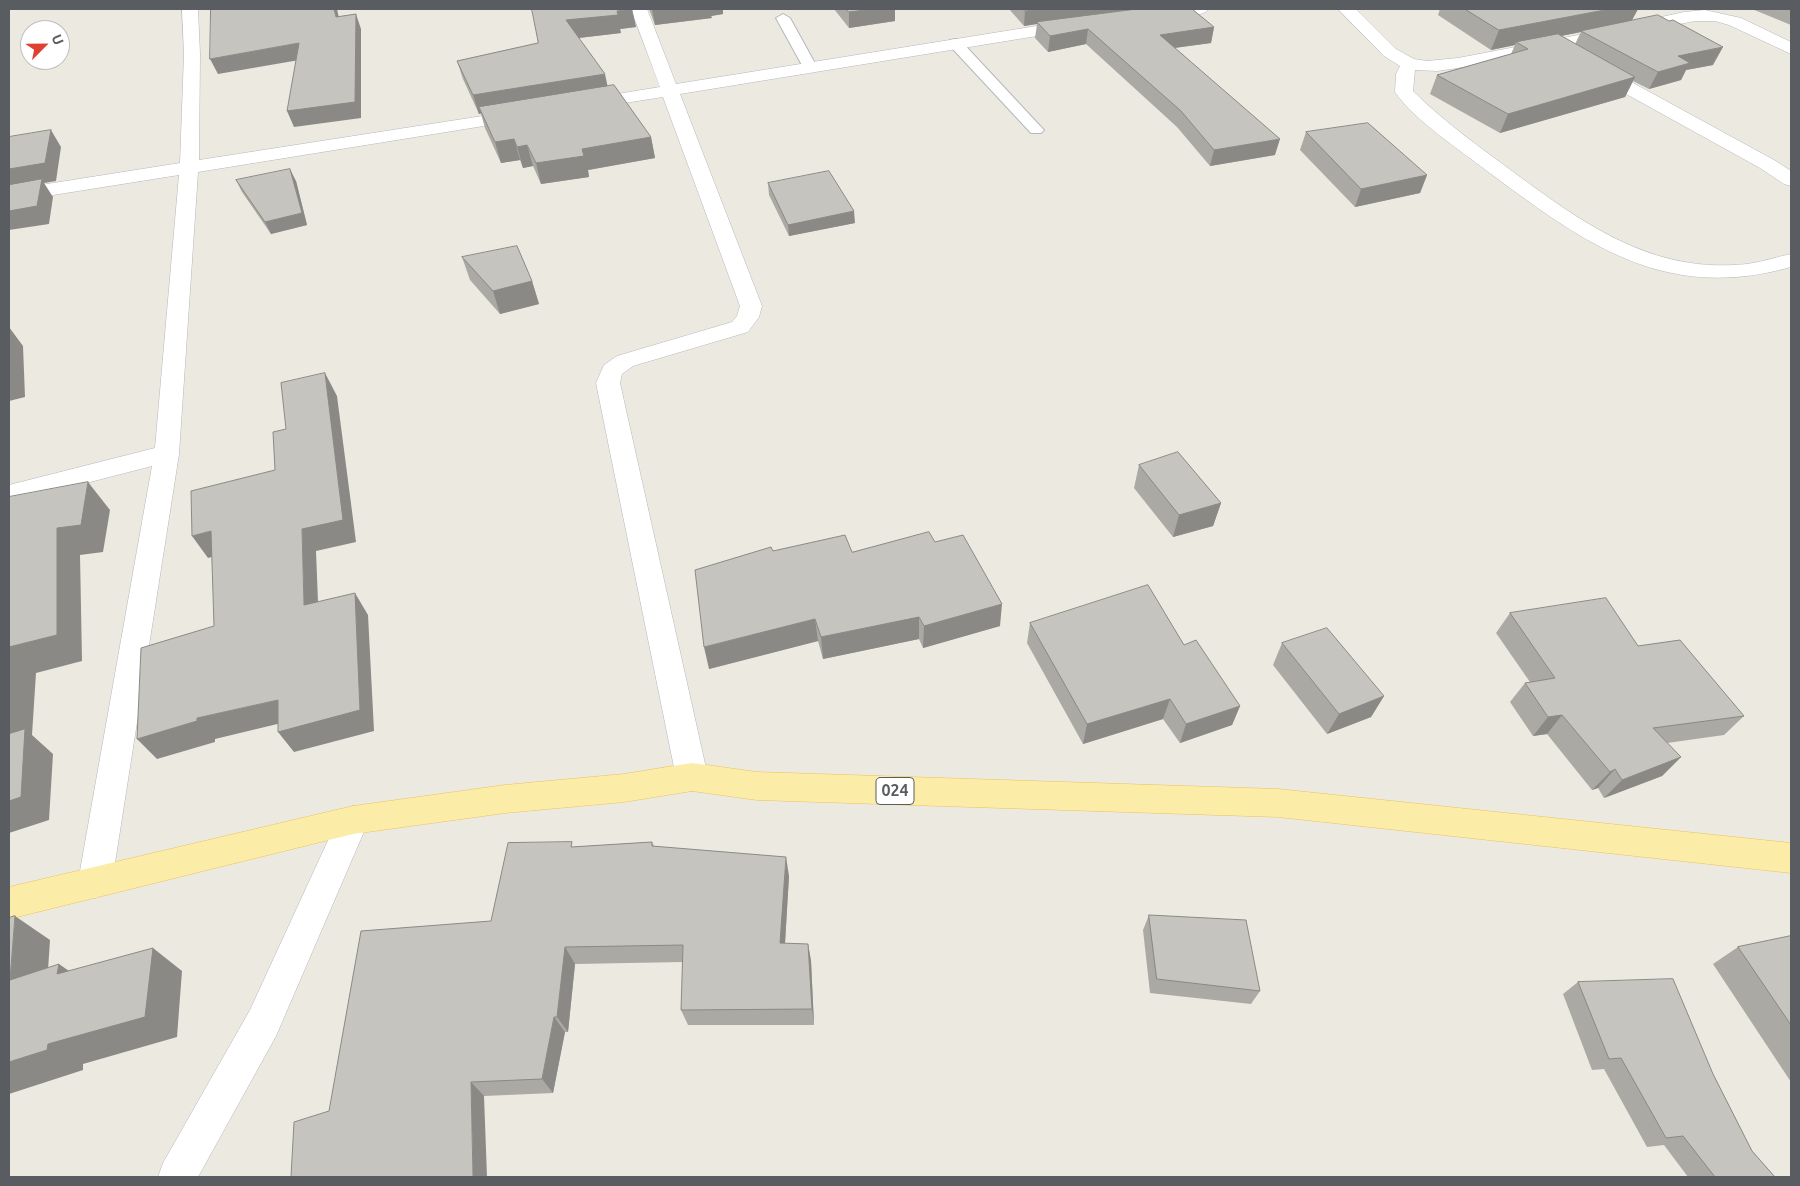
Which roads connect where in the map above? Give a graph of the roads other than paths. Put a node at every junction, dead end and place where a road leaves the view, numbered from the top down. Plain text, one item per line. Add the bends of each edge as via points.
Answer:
1 (190, 9) edge
2 (639, 9) edge
3 (1200, 9) edge
4 (1346, 9) edge
5 (1137, 15) edge
6 (783, 18) dead end
7 (1089, 22) edge
8 (956, 43) junction
9 (1554, 46) junction
10 (1791, 49) edge
11 (1409, 64) junction
12 (810, 67) junction
13 (670, 91) junction
14 (572, 106) edge
15 (543, 111) edge
16 (1036, 130) dead end
17 (189, 168) junction
18 (1791, 180) edge
19 (9, 196) edge
20 (1791, 260) edge
21 (167, 454) junction
22 (9, 494) edge
23 (692, 777) junction
24 (353, 820) junction
25 (1791, 858) edge
26 (95, 882) junction
27 (9, 903) edge
28 (178, 1177) edge

1 - 17 street
2 - 13 street
3 - 5 street
4 - 11 street via 1361,20 1395,57
6 - 12 lane
7 - 8 street
8 - 12 street
8 - 16 lane
9 - 10 street via 1714,16 1742,24
9 - 11 street via 1451,64
9 - 18 street
11 - 20 street via 1404,74 1404,92 1427,114 1544,204 1610,246 1633,257 1684,269 1739,271
12 - 13 street
13 - 14 street
13 - 23 street via 752,306 740,327 625,361 612,370 608,383
15 - 17 street
17 - 19 street
17 - 21 street
21 - 22 street
21 - 26 street
23 - 24 main road, 024
23 - 25 main road, 024 via 757,786 1278,803
24 - 26 main road, 024
24 - 28 street via 263,1023
26 - 27 main road, 024

